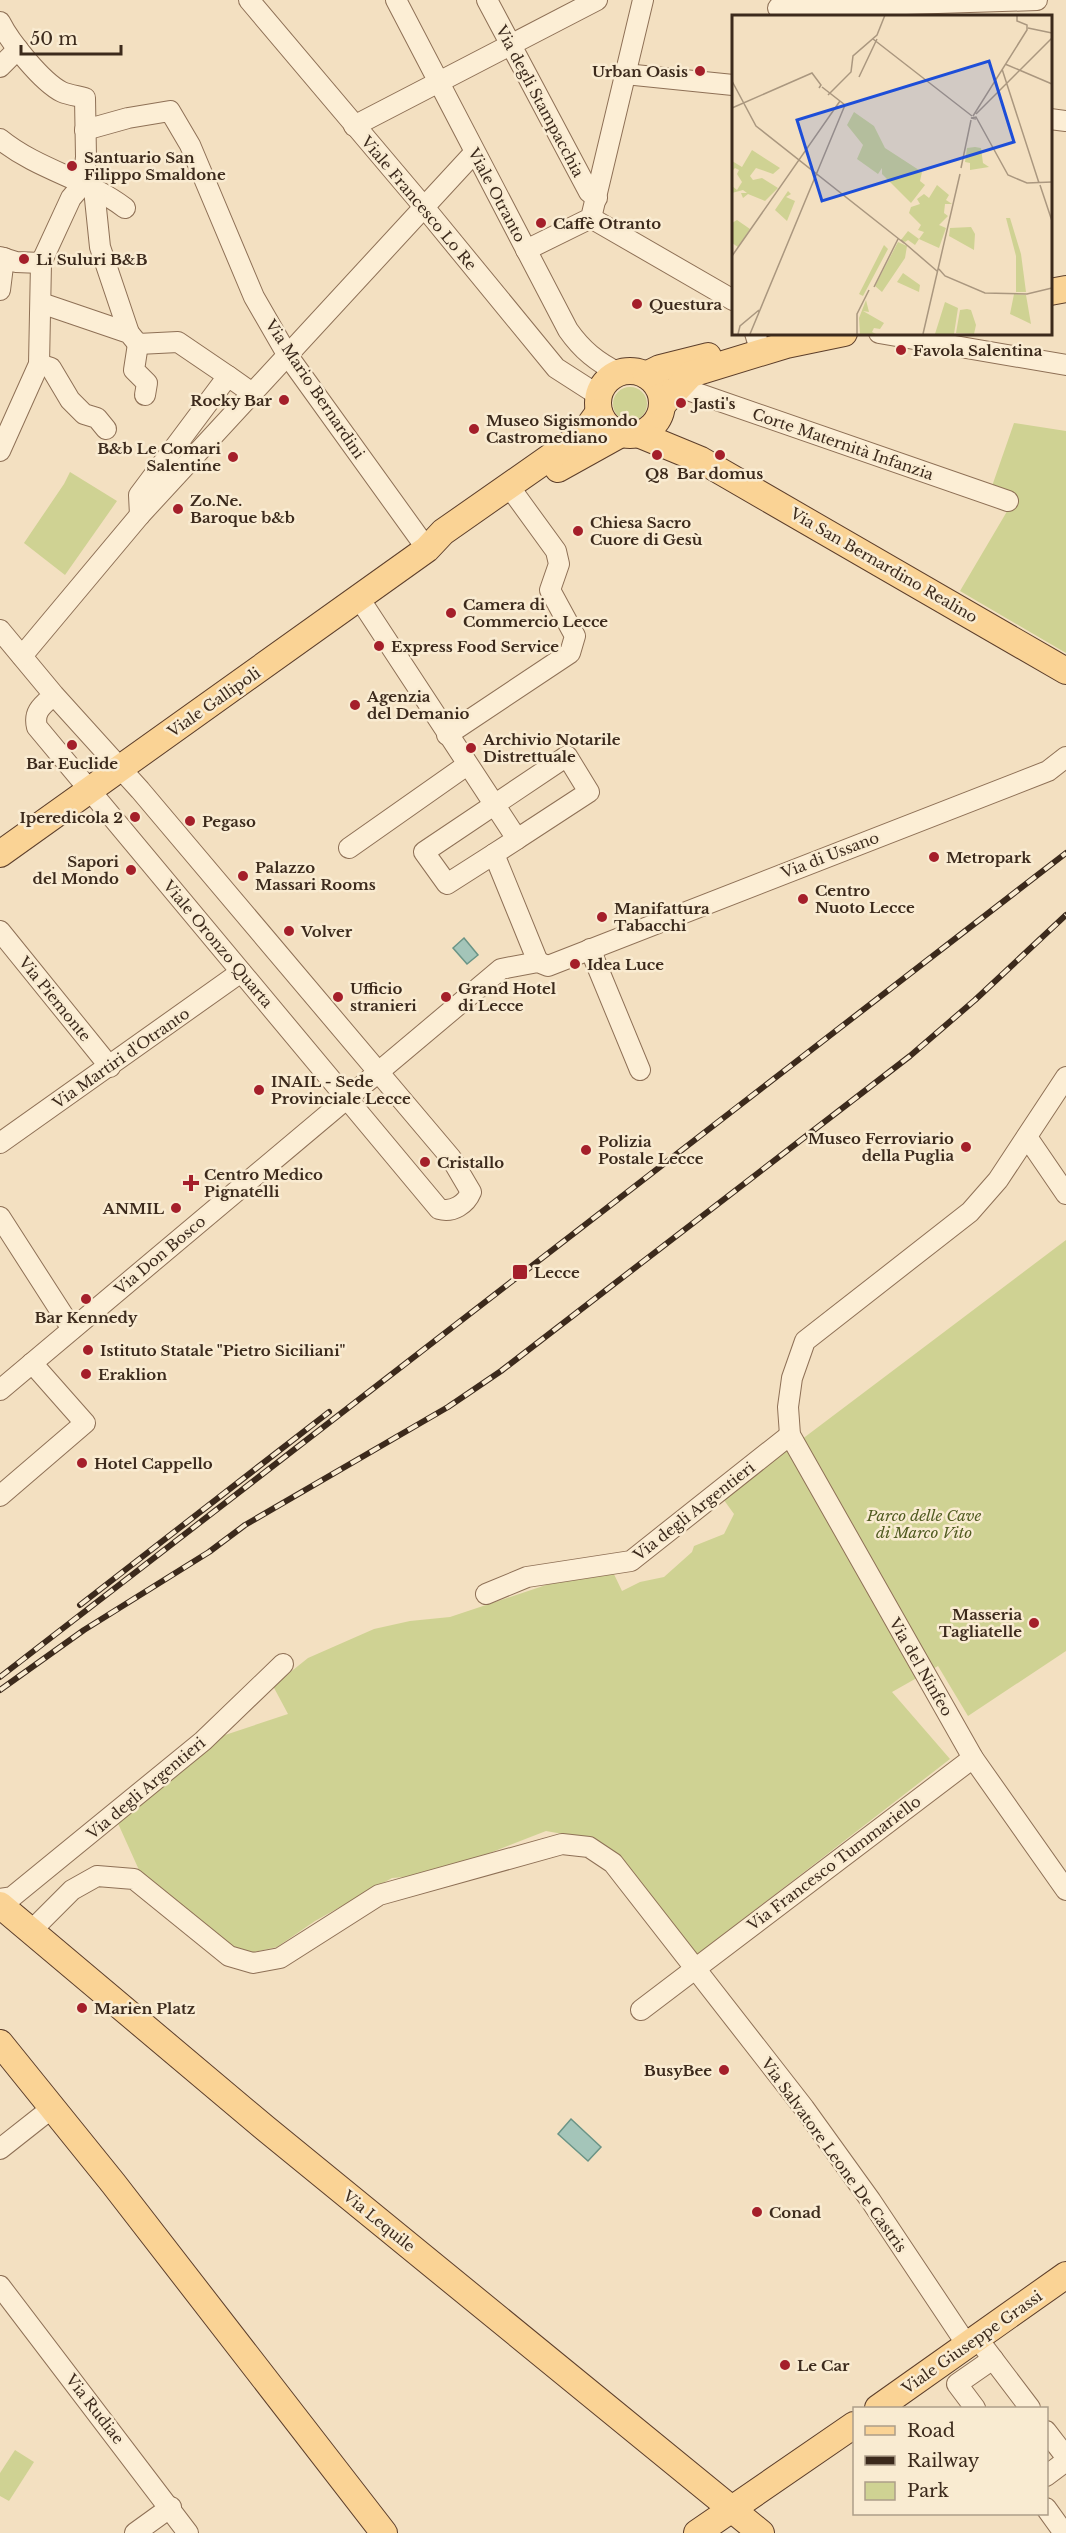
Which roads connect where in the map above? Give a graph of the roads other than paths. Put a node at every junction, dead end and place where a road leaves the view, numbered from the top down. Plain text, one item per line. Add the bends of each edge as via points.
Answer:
1 (249, 0) edge
2 (396, 0) edge
3 (487, 0) edge
4 (597, 0) edge
5 (643, 0) edge
6 (1037, 0) edge
7 (996, 6) edge
8 (778, 8) edge
9 (0, 22) edge
10 (510, 45) junction
11 (18, 49) junction
12 (0, 67) edge
13 (625, 74) junction
14 (440, 82) junction
15 (732, 86) edge
16 (1051, 119) edge
17 (1066, 121) edge
18 (354, 126) junction
19 (85, 130) junction
20 (0, 139) edge
21 (474, 153) junction
22 (81, 188) junction
23 (597, 198) junction
24 (424, 207) junction
25 (125, 208) dead end
26 (591, 218) junction
27 (526, 250) junction
28 (2, 258) edge
29 (41, 263) junction
30 (1066, 280) edge
31 (1051, 283) edge
32 (1066, 289) edge
33 (0, 290) edge
34 (1051, 292) edge
35 (732, 299) edge
36 (41, 303) junction
37 (788, 334) edge
38 (839, 334) edge
39 (890, 334) edge
40 (757, 338) edge
41 (134, 339) junction
42 (957, 340) edge
43 (288, 356) junction
44 (39, 364) junction
45 (1066, 365) edge
46 (619, 373) junction
47 (646, 375) junction
48 (228, 376) junction
49 (679, 384) junction
50 (252, 393) junction
51 (145, 395) dead end
52 (599, 404) junction
53 (645, 423) junction
54 (106, 429) dead end
55 (0, 451) edge
56 (516, 495) junction
57 (1008, 501) dead end
58 (140, 515) junction
59 (427, 549) junction
60 (359, 598) junction
61 (0, 630) edge
62 (22, 656) junction
63 (1066, 671) edge
64 (54, 695) junction
65 (447, 735) junction
66 (1066, 757) edge
67 (467, 765) junction
68 (121, 768) junction
69 (90, 790) junction
70 (493, 804) junction
71 (517, 838) junction
72 (349, 848) dead end
73 (0, 854) edge
74 (494, 854) junction
75 (0, 931) edge
76 (590, 949) junction
77 (538, 962) junction
78 (241, 972) junction
79 (110, 1066) junction
80 (640, 1070) dead end
81 (379, 1071) junction
82 (1064, 1091) edge
83 (348, 1097) junction
84 (1027, 1137) junction
85 (0, 1143) edge
86 (1066, 1194) edge
87 (0, 1216) edge
88 (72, 1329) junction
89 (32, 1363) junction
90 (0, 1390) edge
91 (790, 1435) junction
92 (0, 1496) edge
93 (486, 1594) dead end
94 (283, 1664) dead end
95 (973, 1758) junction
96 (1066, 1890) edge
97 (0, 1899) edge
98 (0, 1905) edge
99 (30, 1932) junction
100 (694, 1969) junction
101 (641, 2010) dead end
102 (0, 2043) edge
103 (52, 2108) junction
104 (0, 2149) edge
105 (1066, 2275) edge
106 (0, 2286) edge
107 (972, 2342) junction
108 (993, 2359) junction
109 (881, 2407) edge
110 (974, 2407) edge
111 (1029, 2407) edge
112 (853, 2426) edge
113 (1048, 2432) edge
114 (1066, 2459) edge
115 (1048, 2475) edge
116 (171, 2507) junction
117 (732, 2509) junction
118 (1048, 2509) edge
119 (135, 2533) edge
120 (189, 2533) edge
121 (384, 2533) edge
122 (697, 2533) edge
123 (761, 2533) edge
124 (1064, 2533) edge

1 - 18 street, Viale Francesco Lo Re
2 - 14 street, Viale Otranto
3 - 10 street, Via degli Stampacchia
4 - 10 street
5 - 13 street
6 - 7 street
7 - 8 street
9 - 11 street
10 - 14 street
10 - 23 street, Via degli Stampacchia via 589,192
11 - 12 street
11 - 19 street via 52,85 85,98
13 - 15 street
13 - 23 street
14 - 18 street
14 - 21 street, Viale Otranto
16 - 17 street
18 - 24 street, Viale Francesco Lo Re
19 - 22 street
19 - 43 street, Via Mario Bernardini via 170,111 189,145 254,297
20 - 22 street
21 - 24 street
21 - 27 street, Viale Otranto
22 - 25 street
22 - 29 street
22 - 41 street via 97,212 100,247
23 - 26 street
24 - 43 street
24 - 52 street, Viale Francesco Lo Re via 556,368
26 - 27 street
26 - 35 street
27 - 46 street, Viale Otranto via 578,344
28 - 29 street
28 - 33 street
29 - 36 street
30 - 31 main road
32 - 34 main road
36 - 41 street
36 - 44 street
37 - 40 main road
38 - 49 main road via 727,362 691,374
39 - 42 street
40 - 47 main road
41 - 48 street via 178,342
41 - 51 street via 134,370 147,383
42 - 45 street
43 - 50 street
43 - 59 street, Via Mario Bernardini
44 - 54 street via 51,368 70,400
44 - 55 street
46 - 47 main road
46 - 52 main road via 603,386
47 - 53 main road via 658,388
48 - 50 street
48 - 58 street via 138,495
49 - 53 main road
49 - 57 street, Corte Maternità Infanzia
50 - 58 street
52 - 53 main road via 607,426
52 - 59 main road, Viale Gallipoli via 584,434 443,532
53 - 56 main road, Viale Gallipoli
53 - 63 main road, Via San Bernardino Realino via 666,430 701,460
56 - 59 main road, Viale Gallipoli
56 - 65 street via 556,550 559,564 549,590 575,636 570,653
58 - 62 street
59 - 60 main road, Viale Gallipoli
60 - 65 street
60 - 68 main road, Viale Gallipoli
61 - 62 street
62 - 64 street
64 - 68 street
64 - 69 street, Viale Oronzo Quarta via 37,711 37,727
65 - 67 street
66 - 76 street, Via di Ussano via 1048,771
67 - 70 street
67 - 72 street
68 - 69 main road, Viale Gallipoli
68 - 81 street
69 - 73 main road, Viale Gallipoli
69 - 78 street, Viale Oronzo Quarta
70 - 71 street
70 - 71 street via 567,756 589,792
70 - 74 street via 424,852 447,884
71 - 74 street
74 - 77 street
75 - 79 street, Via Piemonte
76 - 77 street, Via di Ussano via 548,966
76 - 80 street
77 - 81 street, Via di Ussano via 501,969
78 - 79 street, Via Martiri d'Otranto
78 - 83 street, Viale Oronzo Quarta
79 - 85 street, Via Martiri d'Otranto
81 - 83 street
81 - 83 street, Viale Oronzo Quarta via 451,1158 471,1191 456,1208 439,1209
82 - 84 street
83 - 88 street, Via Don Bosco
84 - 86 street
84 - 91 street via 970,1212 805,1341 792,1378
87 - 88 street
88 - 89 street, Via Don Bosco
89 - 90 street, Via Don Bosco
89 - 92 street via 85,1423
91 - 93 street, Via degli Argentieri via 631,1561 527,1577
91 - 95 street, Via del Ninfeo
94 - 97 street, Via degli Argentieri via 203,1741 12,1897
95 - 96 street, Via del Ninfeo
95 - 100 street, Via Francesco Tummariello
98 - 99 main road, Via Lequile
99 - 100 street via 72,1890 97,1875 134,1879 229,1956 253,1963 280,1958 379,1895 562,1844 589,1847 613,1863
99 - 117 main road, Via Lequile
100 - 101 street, Via Francesco Tummariello
100 - 107 street, Via Salvatore Leone De Castris via 804,2108
102 - 103 main road
103 - 104 street
103 - 121 main road
105 - 107 main road, Viale Giuseppe Grassi
106 - 116 street, Via Rudiae
107 - 108 street, Via Salvatore Leone De Castris
107 - 109 main road, Viale Giuseppe Grassi
108 - 110 street via 957,2384
108 - 111 street, Via Salvatore Leone De Castris
112 - 117 main road
113 - 114 street
114 - 115 street
116 - 119 street
116 - 120 street, Via Rudiae
117 - 122 main road
117 - 123 main road, Via Lequile
118 - 124 street

